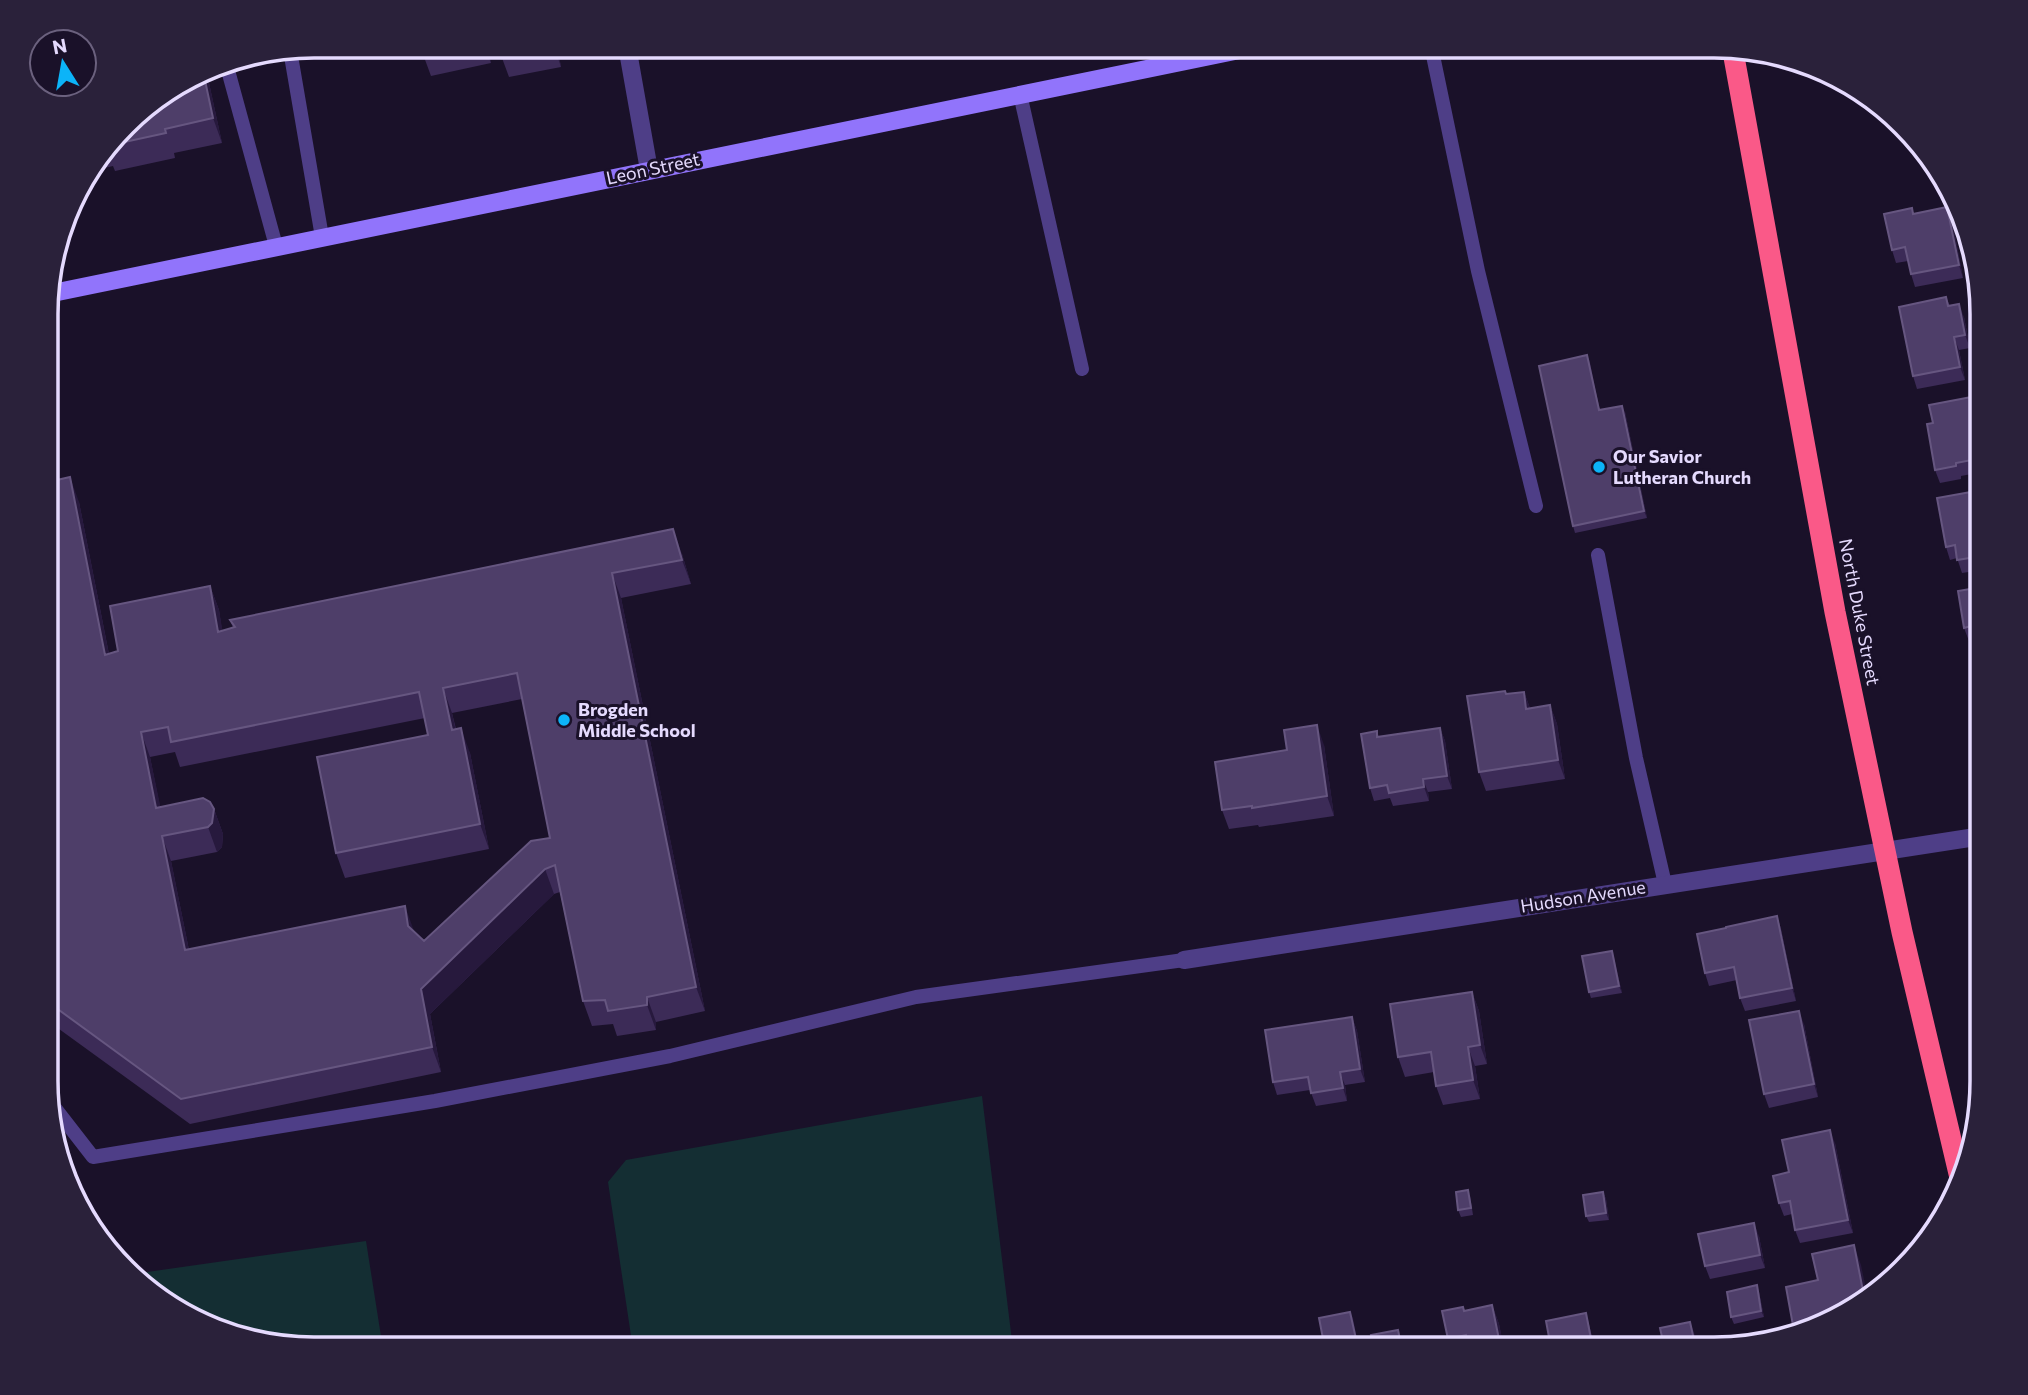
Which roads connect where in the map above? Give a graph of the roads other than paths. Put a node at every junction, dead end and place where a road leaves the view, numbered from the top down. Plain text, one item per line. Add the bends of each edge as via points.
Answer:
1 (629, 58) edge
2 (1199, 58) edge
3 (1434, 58) edge
4 (1734, 58) edge
5 (291, 59) edge
6 (228, 72) edge
7 (1020, 94) junction
8 (649, 170) junction
9 (322, 237) junction
10 (276, 246) junction
11 (59, 292) edge
12 (1082, 369) dead end
13 (1536, 506) dead end
14 (1598, 555) dead end
15 (1970, 838) edge
16 (1885, 851) junction
17 (1665, 884) junction
18 (1184, 960) joint
19 (60, 1114) edge
20 (1957, 1164) edge

1 - 8 street
2 - 7 street, Leon Street
3 - 13 lane via 1478,271
4 - 16 highway, North Duke Street via 1835,612
5 - 9 lane
6 - 10 lane
7 - 8 street, Leon Street
7 - 12 lane
8 - 9 street, Leon Street
9 - 10 street, Leon Street
10 - 11 street, Leon Street
14 - 17 lane
15 - 16 street, Hudson Avenue
16 - 17 street, Hudson Avenue
16 - 20 highway, North Duke Street
17 - 18 street, Hudson Avenue
18 - 19 lane via 916,997 670,1055 448,1099 93,1157

